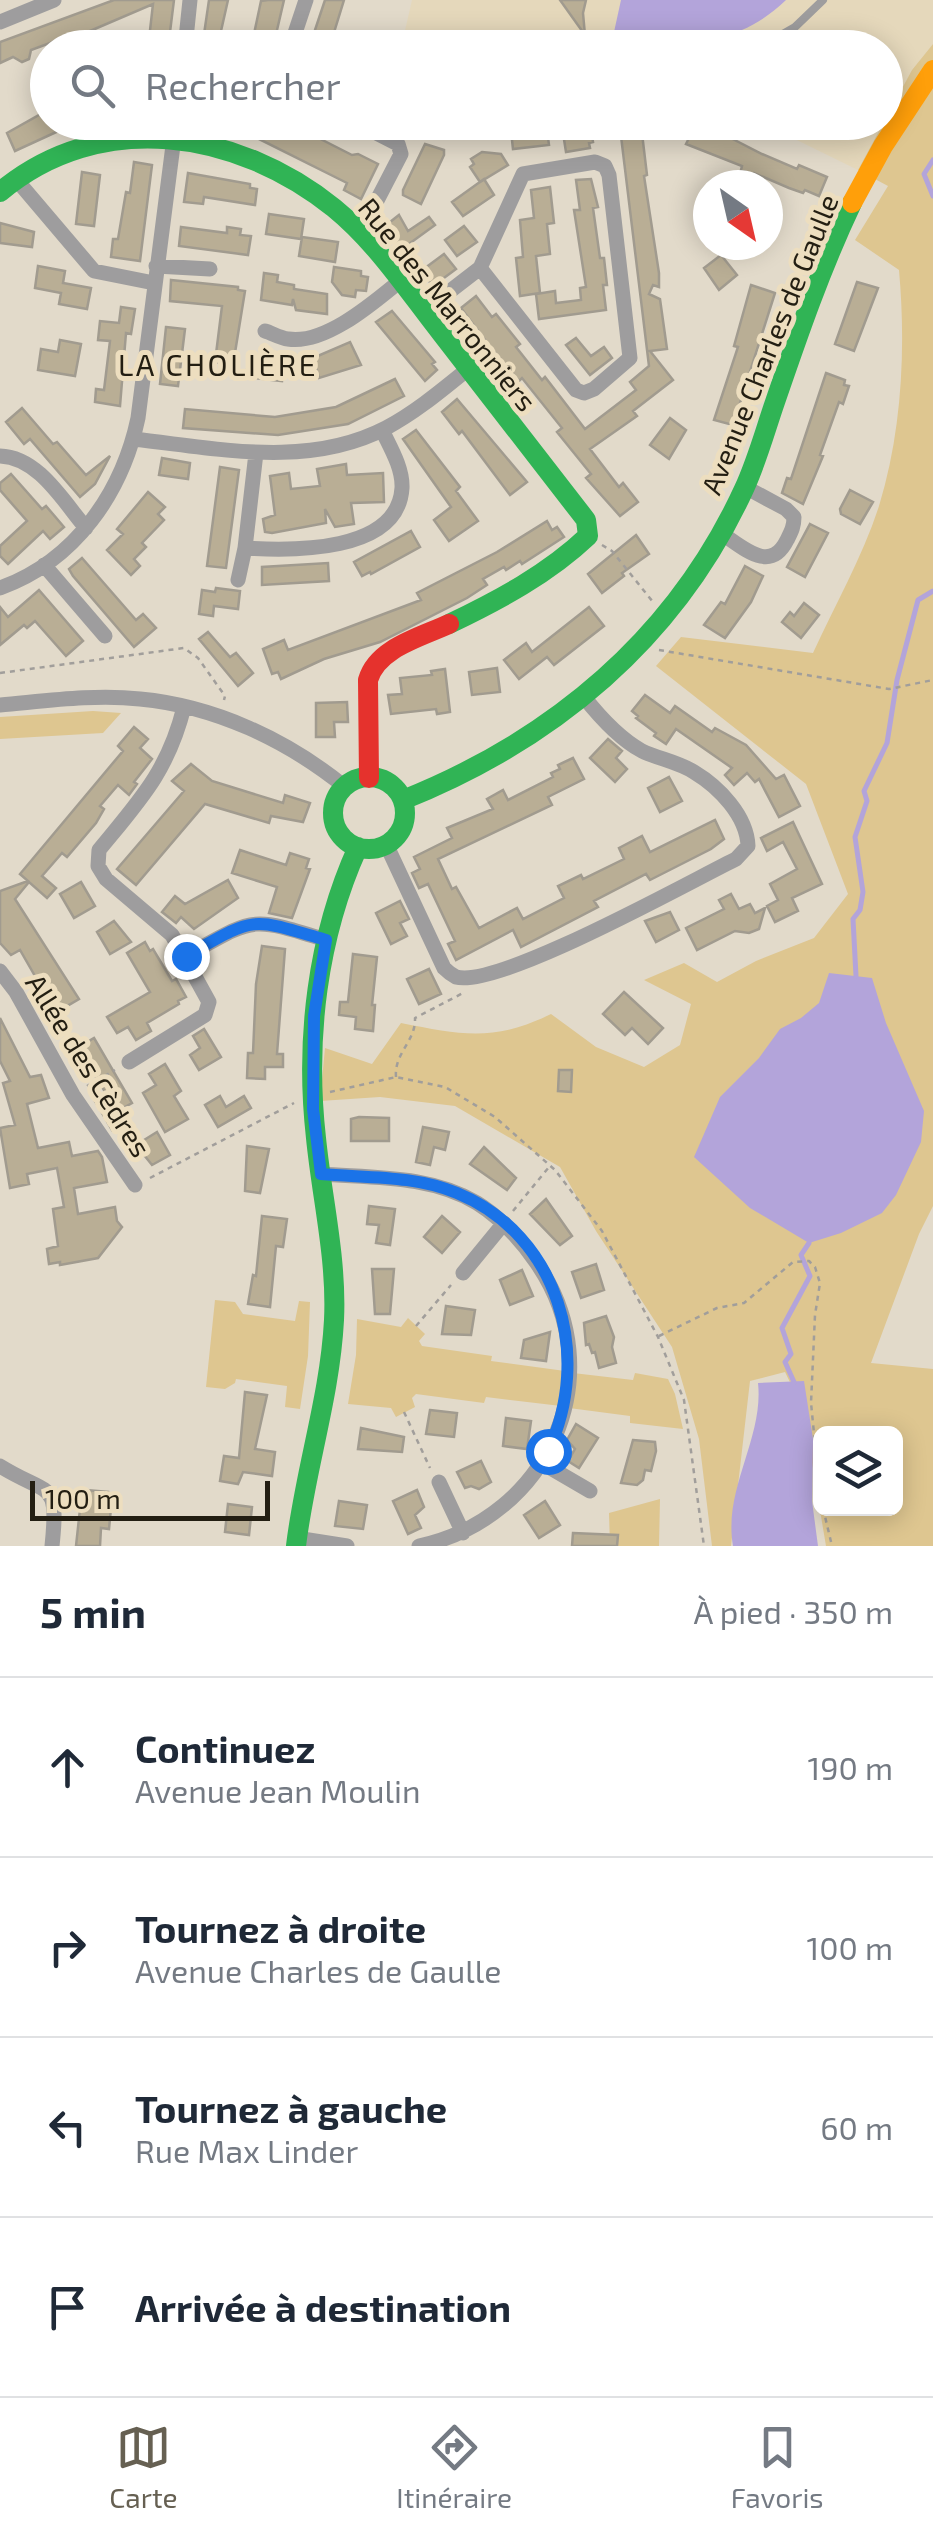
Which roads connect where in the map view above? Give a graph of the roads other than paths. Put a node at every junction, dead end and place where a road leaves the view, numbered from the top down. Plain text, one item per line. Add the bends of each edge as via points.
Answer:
1 (54, 0) edge
2 (190, 0) edge
3 (306, 0) edge
4 (823, 0) edge
5 (0, 22) edge
6 (187, 30) edge
7 (296, 30) edge
8 (790, 30) edge
9 (929, 84) edge
10 (903, 122) edge
11 (108, 140) edge
12 (174, 140) edge
13 (197, 140) edge
14 (390, 140) edge
15 (891, 140) edge
16 (7, 185) edge
17 (357, 230) junction
18 (156, 266) junction
19 (480, 268) junction
20 (210, 269) dead end
21 (400, 281) junction
22 (154, 283) junction
23 (423, 312) junction
24 (265, 331) dead end
25 (468, 369) junction
26 (382, 430) junction
27 (133, 439) junction
28 (256, 453) junction
29 (0, 456) edge
30 (745, 487) junction
31 (86, 528) junction
32 (721, 533) junction
33 (245, 548) junction
34 (44, 565) junction
35 (238, 580) dead end
36 (0, 588) edge
37 (105, 636) dead end
38 (584, 697) junction
39 (0, 704) edge
40 (184, 707) junction
41 (369, 778) junction
42 (346, 787) junction
43 (402, 800) junction
44 (386, 844) junction
45 (358, 847) junction
46 (326, 940) junction
47 (186, 956) junction
48 (0, 971) edge
49 (129, 1062) road end
50 (321, 1174) junction
51 (135, 1186) road end
52 (504, 1223) junction
53 (463, 1273) road end
54 (542, 1463) junction
55 (0, 1466) edge
56 (439, 1482) road end
57 (590, 1491) dead end
58 (462, 1533) junction
59 (296, 1542) edge
60 (48, 1545) edge
61 (347, 1546) edge
62 (419, 1546) edge

1 - 5 street
2 - 6 street
3 - 7 street
4 - 8 lane
9 - 10 street, Avenue Charles de Gaulle
11 - 16 street, Rue des Marronniers via 44,159
12 - 18 street
13 - 17 street, Rue des Marronniers via 299,183
14 - 17 street via 401,154
15 - 30 street, Avenue Charles de Gaulle via 836,236
16 - 22 street via 94,270
17 - 21 street, Rue des Marronniers
18 - 20 street
18 - 22 street
19 - 19 street via 522,174 594,162 605,166 630,358 594,389 576,390
19 - 23 street
21 - 23 street, Rue des Marronniers
21 - 24 street via 323,332 290,340
22 - 27 street
23 - 25 street, Rue des Marronniers
25 - 26 street
25 - 41 street, Rue des Marronniers via 586,520 588,536 531,578 372,665
26 - 28 street via 298,452
26 - 33 street via 402,487 383,527 333,544
27 - 28 street
27 - 31 street via 118,483
28 - 33 street
29 - 31 street via 34,468
30 - 32 street, Avenue Charles de Gaulle
30 - 32 street via 786,509 794,527 772,558 760,558
31 - 34 street
32 - 38 street, Avenue Charles de Gaulle via 638,647
33 - 35 street
34 - 36 street
34 - 37 street
38 - 43 street, Avenue Charles de Gaulle via 495,759
38 - 44 street via 642,750 696,772 725,798 748,830 748,846 736,859 528,962 466,977 444,968
39 - 40 street via 140,698
40 - 42 street via 288,747
40 - 47 street via 158,777 99,850 98,866
41 - 42 street
41 - 43 street via 391,785
42 - 45 street via 334,820
43 - 44 street via 403,825
44 - 45 street
45 - 46 street
46 - 47 street via 253,922
46 - 50 street via 314,1016
47 - 49 street via 209,1002 206,1014
48 - 51 street, Allée des Cèdres
50 - 52 street via 424,1183 456,1192
50 - 59 street via 334,1318 328,1389
52 - 53 street
52 - 54 street via 548,1280 568,1338 564,1412
54 - 57 street
54 - 58 street via 508,1504
55 - 60 street via 54,1499
56 - 58 street
58 - 62 street
59 - 61 street

